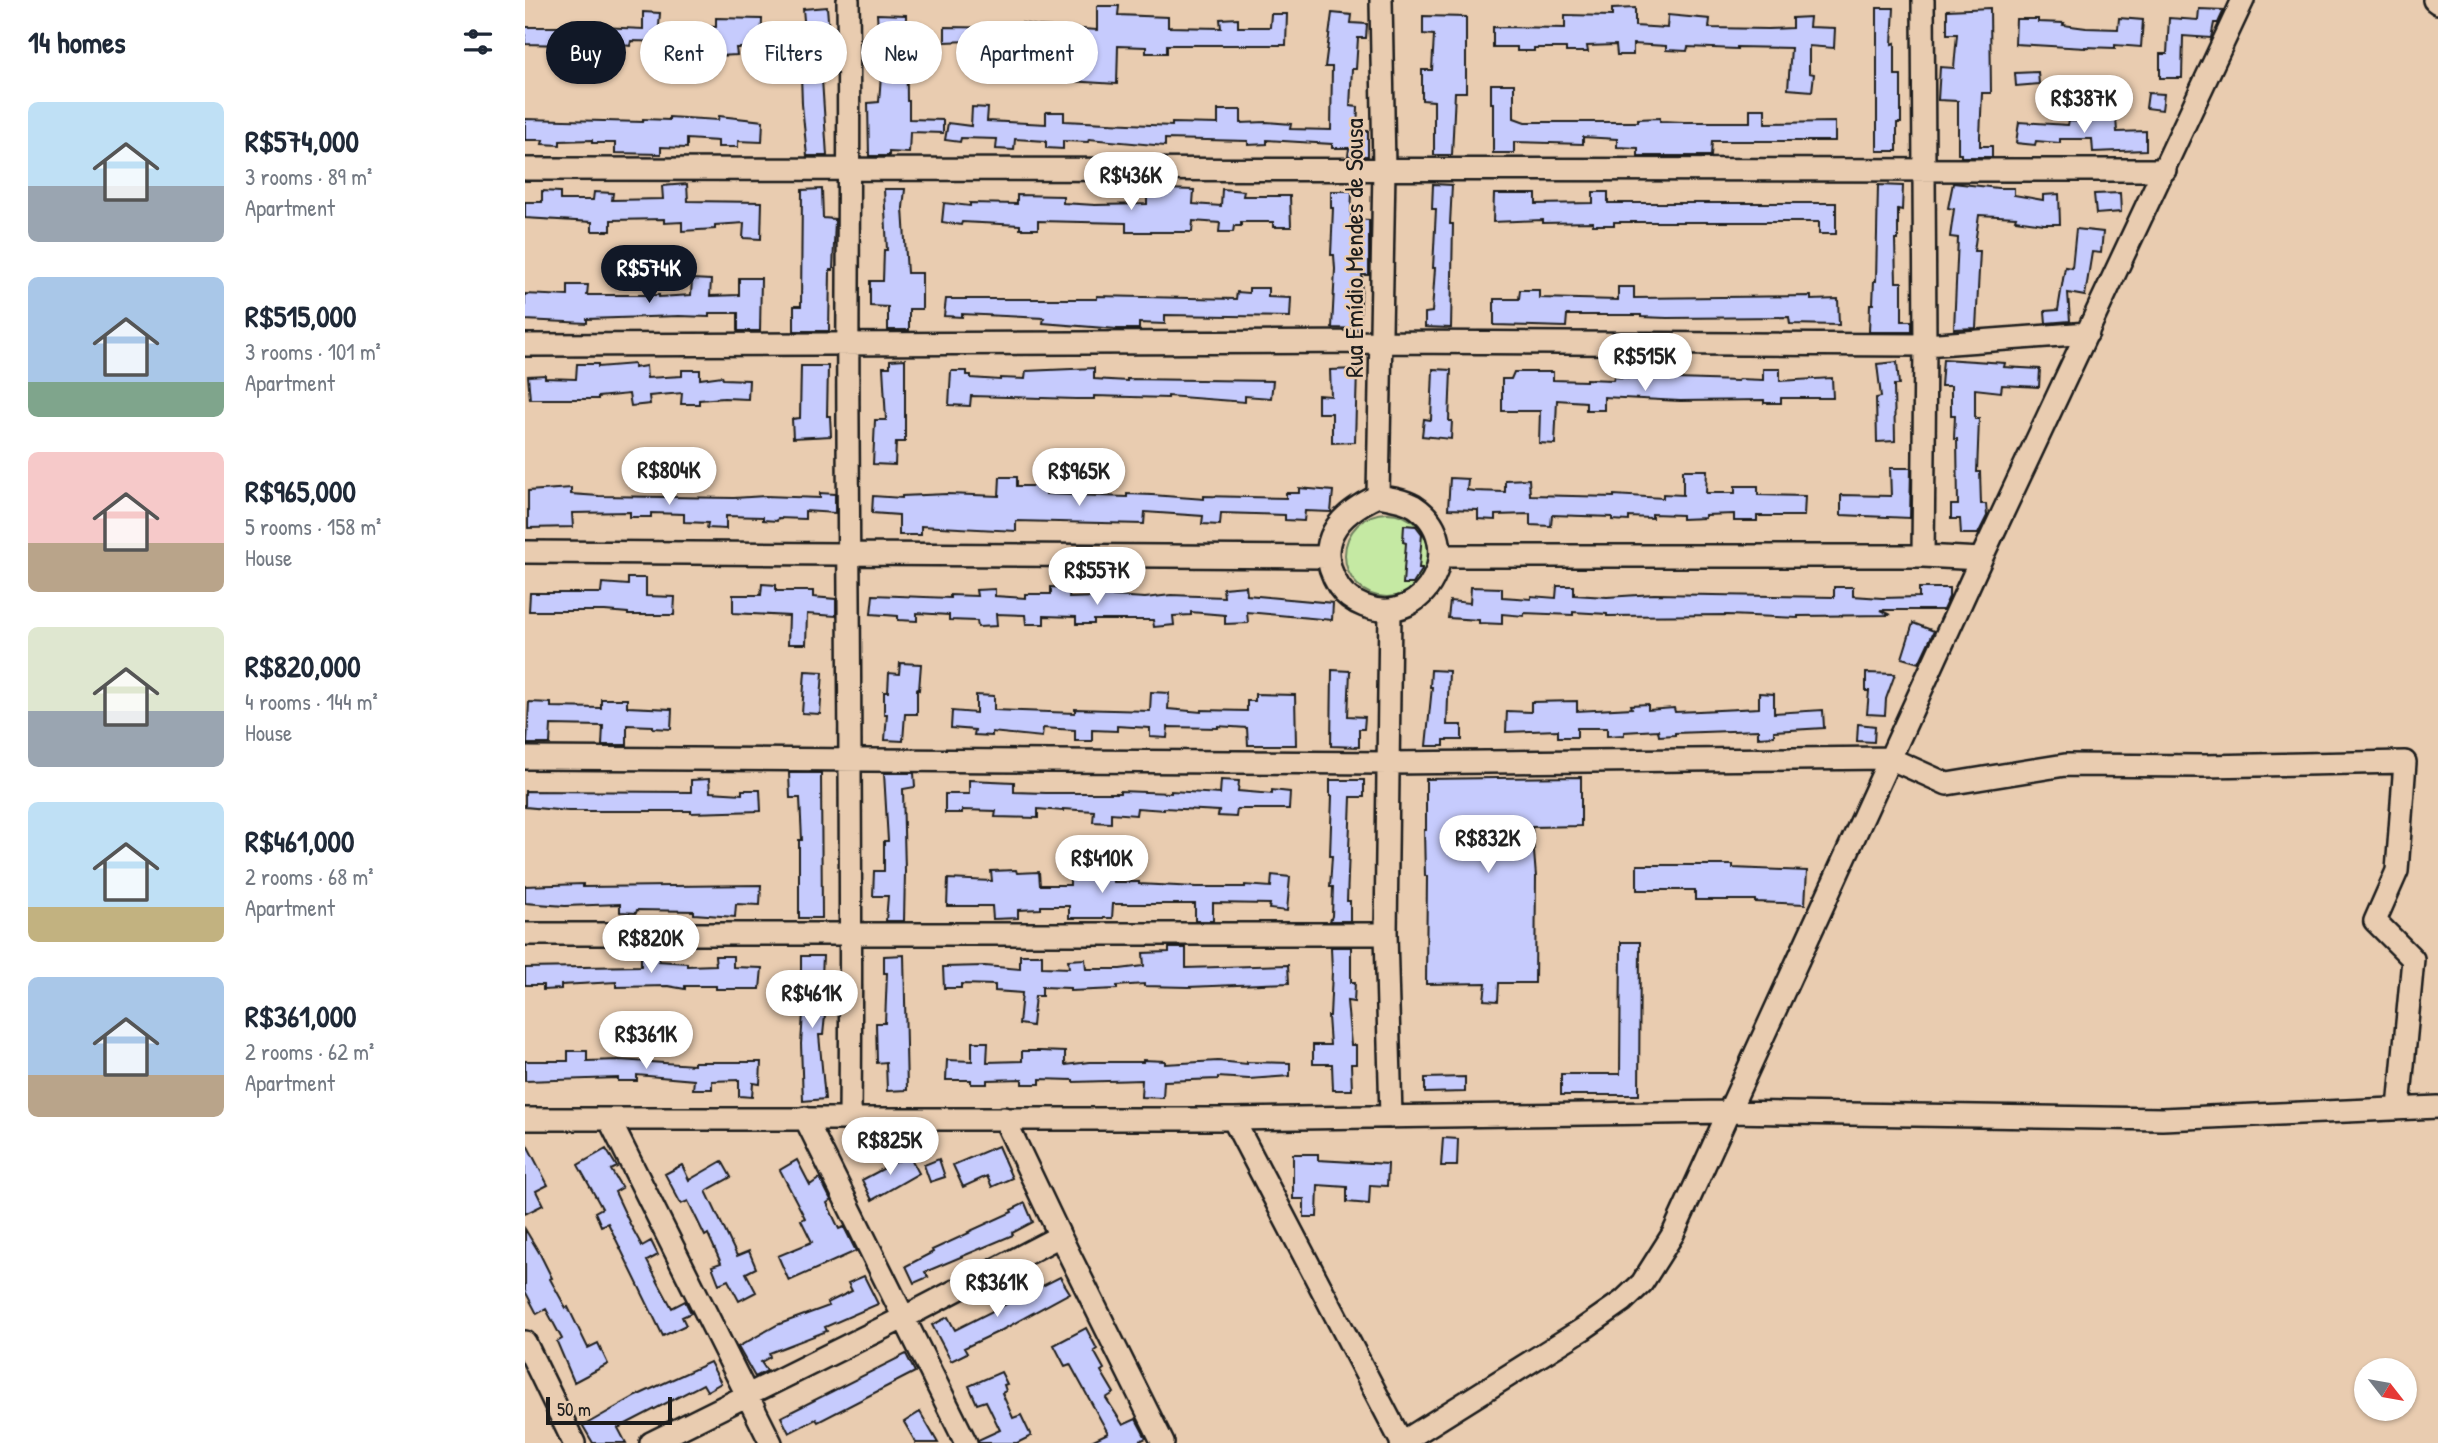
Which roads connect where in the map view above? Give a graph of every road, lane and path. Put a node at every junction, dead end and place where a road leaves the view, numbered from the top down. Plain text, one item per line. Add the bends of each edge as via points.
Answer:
1 (848, 0) edge
2 (1381, 0) edge
3 (1923, 0) edge
4 (2243, 0) edge
5 (525, 169) edge
6 (1384, 169) junction
7 (1925, 169) junction
8 (2165, 170) junction
9 (850, 171) junction
10 (2088, 333) junction
11 (1381, 342) junction
12 (525, 345) edge
13 (848, 345) junction
14 (1925, 345) junction
15 (1378, 496) junction
16 (525, 552) edge
17 (848, 553) junction
18 (1440, 556) junction
19 (1923, 556) junction
20 (1328, 557) junction
21 (1981, 559) junction
22 (1390, 610) junction
23 (525, 758) edge
24 (1889, 758) junction
25 (851, 760) junction
26 (1390, 763) junction
27 (525, 934) edge
28 (1386, 934) junction
29 (852, 936) junction
30 (2438, 1107) edge
31 (2399, 1108) junction
32 (1728, 1112) junction
33 (1391, 1117) junction
34 (805, 1118) junction
35 (850, 1118) junction
36 (1004, 1118) junction
37 (525, 1119) edge
38 (608, 1119) junction
39 (1233, 1119) junction
40 (1060, 1236) junction
41 (905, 1317) junction
42 (525, 1342) edge
43 (748, 1395) junction
44 (574, 1443) edge
45 (651, 1443) edge
46 (771, 1443) edge
47 (966, 1443) edge
48 (1163, 1443) edge
49 (1402, 1443) edge

1 - 9 street
2 - 6 street, Rua Emídio Mendes de Sousa
3 - 7 street
4 - 8 street
5 - 9 street
6 - 7 street
6 - 9 street
6 - 11 street, Rua Emídio Mendes de Sousa
7 - 8 street
7 - 14 street
8 - 10 street
9 - 13 street
10 - 14 street
10 - 21 street
11 - 13 street
11 - 14 street
11 - 15 street, Rua Emídio Mendes de Sousa
12 - 13 street
13 - 17 street
14 - 19 street
15 - 18 street via 1413,506 1425,515 1436,534
15 - 20 street via 1351,509 1338,523
16 - 17 street
17 - 20 street
17 - 25 street
18 - 19 street
18 - 22 street via 1436,575 1425,592
19 - 21 street
20 - 22 street via 1341,591 1355,603
21 - 24 street
22 - 26 street
23 - 25 street
24 - 26 street
24 - 31 street via 1947,784 2065,765 2405,762 2397,871 2375,921 2413,959
24 - 32 street
25 - 26 street
25 - 29 street
26 - 28 street
27 - 29 street
28 - 29 street
28 - 33 street
29 - 35 street
30 - 31 street
31 - 32 street via 2162,1119
32 - 33 street
32 - 49 street via 1674,1234 1642,1283 1583,1329
33 - 39 street
34 - 35 street
34 - 38 street
34 - 41 street
35 - 36 street
36 - 39 street
36 - 40 street
37 - 38 street
38 - 43 street
39 - 49 street
40 - 41 street
40 - 48 street
41 - 43 street
41 - 47 street
42 - 44 street
43 - 45 street
43 - 46 street

